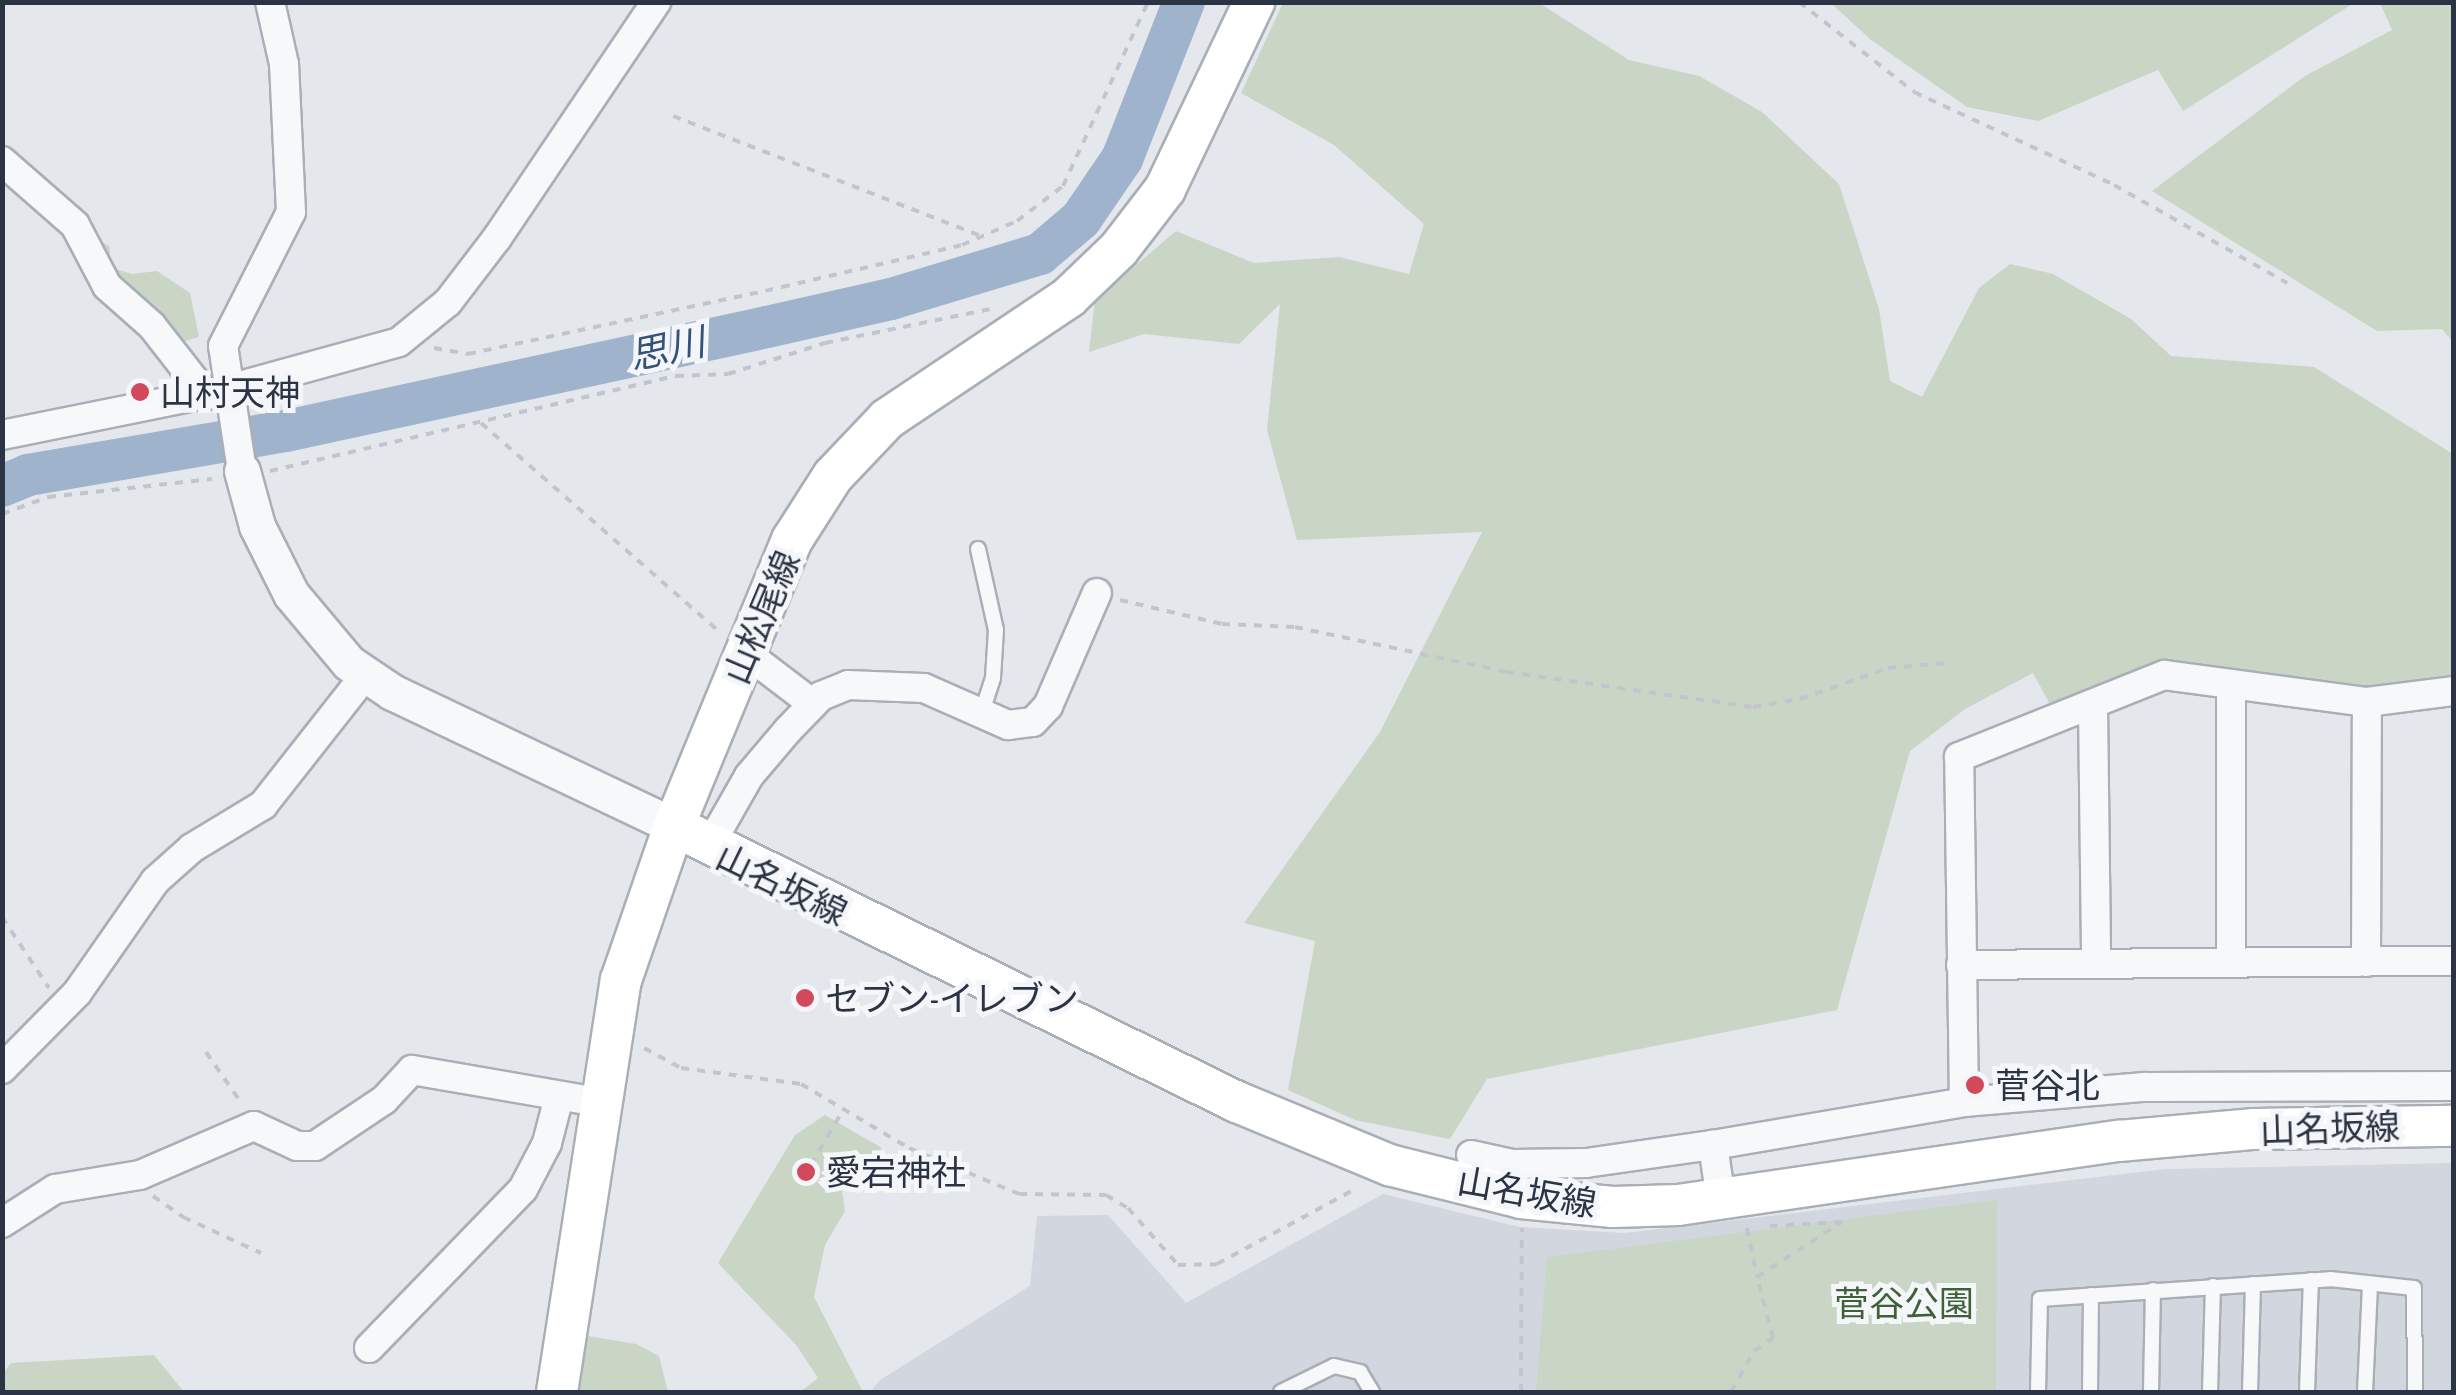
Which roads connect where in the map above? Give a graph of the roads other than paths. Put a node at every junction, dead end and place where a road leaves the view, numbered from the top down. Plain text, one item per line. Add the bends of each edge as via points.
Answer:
1 (270, 2) edge
2 (656, 2) edge
3 (1254, 2) edge
4 (2, 160) edge
5 (223, 346) junction
6 (170, 347) junction
7 (220, 398) junction
8 (2, 435) edge
9 (243, 474) joint
10 (978, 549) dead end
11 (1097, 593) road end
12 (746, 653) junction
13 (366, 674) junction
14 (2231, 684) junction
15 (2454, 691) edge
16 (2367, 702) junction
17 (813, 704) junction
18 (2093, 704) junction
19 (982, 711) junction
20 (674, 826) junction
21 (708, 848) junction
22 (2231, 961) junction
23 (2366, 962) junction
24 (2454, 962) edge
25 (2096, 964) junction
26 (1961, 965) junction
27 (2, 1069) edge
28 (2454, 1086) edge
29 (578, 1099) junction
30 (1964, 1102) junction
31 (2454, 1126) edge
32 (1713, 1145) junction
33 (1470, 1155) dead end
34 (1734, 1214) junction
35 (2, 1223) edge
36 (2311, 1280) junction
37 (2253, 1284) junction
38 (2370, 1284) junction
39 (2214, 1286) junction
40 (2153, 1290) junction
41 (2090, 1295) junction
42 (369, 1348) dead end
43 (557, 1392) edge
44 (1281, 1392) edge
45 (1372, 1392) edge
46 (2038, 1392) edge
47 (2090, 1392) edge
48 (2151, 1392) edge
49 (2210, 1392) edge
50 (2250, 1392) edge
51 (2308, 1392) edge
52 (2365, 1392) edge
53 (2415, 1392) edge

1 - 5 street via 284,64 291,212
2 - 7 street via 448,302 399,342
3 - 12 main road, 山松尾線 via 1165,189 1119,249 1038,318 887,419 833,476 792,540
4 - 6 street via 75,225 106,286
5 - 6 street
5 - 7 street
6 - 7 street
7 - 8 street
7 - 9 street
9 - 13 street via 257,526 291,594
10 - 19 lane via 996,630 993,678
11 - 19 street via 1048,706 1032,722 1008,725
12 - 17 street
12 - 20 main road, 山松尾線
13 - 20 street
13 - 27 street via 262,804 192,848 156,881 63,1010
14 - 16 street
14 - 18 street via 2164,676
14 - 22 street
15 - 16 street
16 - 23 street
17 - 19 street via 848,685 886,682 924,688
17 - 21 street via 750,776
18 - 25 street
18 - 26 street via 1959,757
20 - 21 main road, 山名坂線
20 - 29 main road, 山松尾線 via 610,1028
21 - 34 main road, 山名坂線 via 1238,1102 1389,1165 1539,1200
22 - 23 street
22 - 25 street
23 - 24 street
25 - 26 street
26 - 30 street
28 - 30 street via 2144,1087
29 - 35 street via 422,1068 314,1146 248,1128 140,1175 55,1189
29 - 42 street via 524,1189
29 - 43 main road, 山松尾線
30 - 32 street
31 - 34 main road, 山名坂線 via 2254,1129 2119,1140
32 - 33 street via 1586,1164 1512,1164
32 - 34 street
36 - 37 lane
36 - 38 lane
36 - 51 lane
37 - 39 lane
37 - 50 lane
38 - 52 lane
38 - 53 lane via 2414,1288
39 - 40 lane
39 - 49 lane
40 - 41 lane
40 - 48 lane
41 - 46 lane via 2040,1299
41 - 47 lane
44 - 45 lane via 1334,1366 1360,1372

